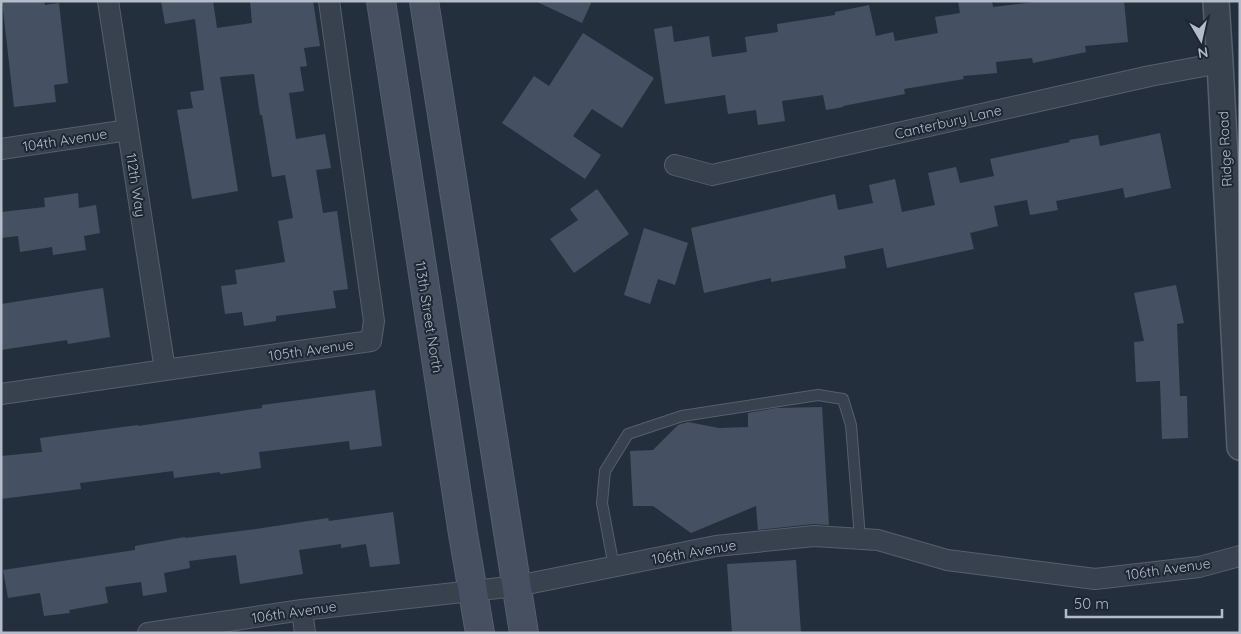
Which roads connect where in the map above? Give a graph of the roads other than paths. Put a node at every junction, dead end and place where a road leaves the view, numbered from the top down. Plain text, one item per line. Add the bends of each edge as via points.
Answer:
1 (108, 1) edge
2 (329, 1) edge
3 (381, 1) edge
4 (424, 1) edge
5 (1216, 1) edge
6 (1220, 63) junction
7 (128, 130) junction
8 (1, 149) edge
9 (675, 165) dead end
10 (165, 370) junction
11 (1, 394) edge
12 (1240, 447) edge
13 (860, 538) junction
14 (1240, 556) edge
15 (614, 567) junction
16 (517, 586) junction
17 (473, 590) junction
18 (302, 610) junction
19 (148, 633) edge
20 (305, 633) edge
21 (480, 633) edge
22 (524, 633) edge

1 - 7 street, 112th Way
2 - 10 street, 105th Avenue via 374,322 371,341
3 - 17 main road, 113th Street North
4 - 16 main road
5 - 6 street, Ridge Road
6 - 9 street, Canterbury Lane via 712,175
6 - 12 street, Ridge Road
7 - 8 street, 104th Avenue
7 - 10 street, 112th Way
10 - 11 street, 105th Avenue
13 - 14 street, 106th Avenue via 878,540 946,560 1096,579 1199,567
13 - 15 street, 106th Avenue via 814,536 716,546
13 - 15 lane via 851,425 843,399 818,396 682,416 628,434 605,471 602,502
15 - 16 street, 106th Avenue
16 - 17 street, 106th Avenue
16 - 22 main road
17 - 18 street, 106th Avenue
17 - 21 main road, 113th Street North
18 - 19 street, 106th Avenue
18 - 20 street

